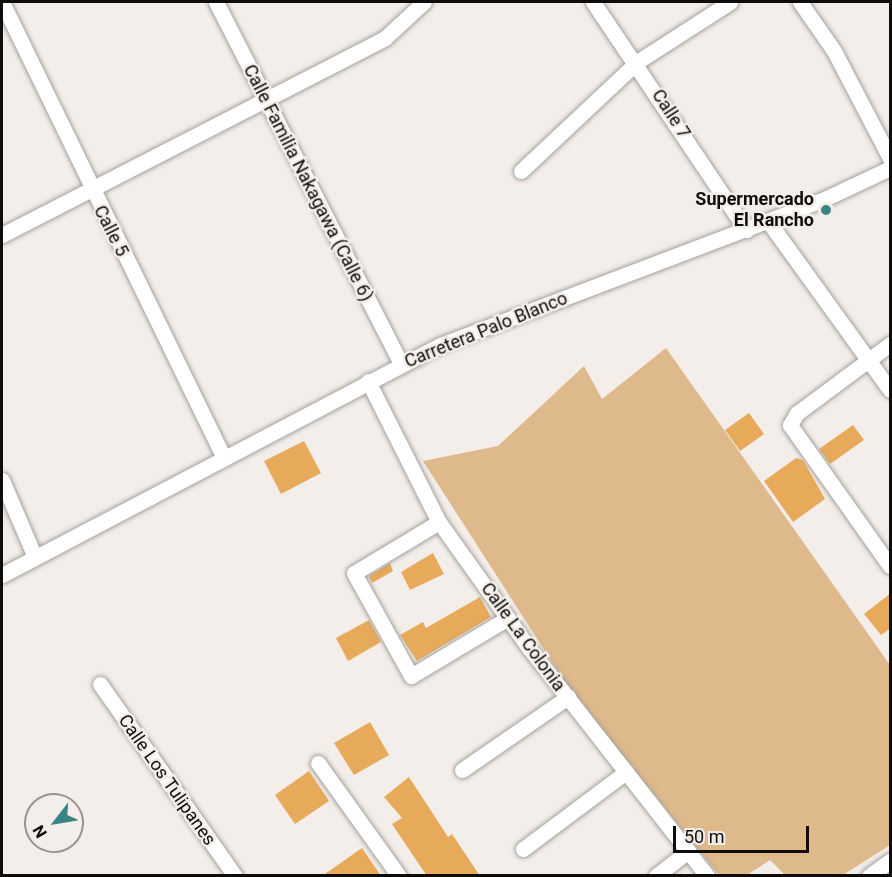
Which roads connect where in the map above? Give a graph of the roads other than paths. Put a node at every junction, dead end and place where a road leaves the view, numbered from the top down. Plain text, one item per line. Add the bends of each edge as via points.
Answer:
1 (2, 2) edge
2 (216, 2) edge
3 (424, 2) edge
4 (592, 2) edge
5 (730, 2) edge
6 (800, 2) edge
7 (638, 62) junction
8 (265, 99) junction
9 (891, 158) edge
10 (891, 168) edge
11 (521, 171) dead end
12 (89, 188) junction
13 (768, 221) junction
14 (746, 230) junction
15 (2, 236) edge
16 (891, 344) edge
17 (869, 360) junction
18 (401, 364) junction
19 (368, 381) junction
20 (891, 390) edge
21 (224, 458) junction
22 (2, 480) edge
23 (439, 522) junction
24 (34, 555) junction
25 (891, 566) edge
26 (2, 575) edge
27 (508, 618) junction
28 (100, 684) dead end
29 (568, 697) junction
30 (318, 763) dead end
31 (462, 770) dead end
32 (626, 772) junction
33 (523, 849) dead end
34 (688, 851) junction
35 (235, 876) edge
36 (399, 876) edge
37 (656, 876) edge
38 (707, 876) edge

1 - 12 street, Calle 5
2 - 8 street, Calle Familia Nakagawa (Calle 6)
3 - 8 street via 386,38
4 - 7 street, Calle 7
5 - 7 street
6 - 9 street via 834,51
7 - 11 street
7 - 14 street, Calle 7
8 - 12 street
8 - 18 street, Calle Familia Nakagawa (Calle 6)
10 - 13 street, Carretera Palo Blanco
12 - 15 street
12 - 21 street, Calle 5
13 - 14 street, Carretera Palo Blanco
13 - 17 street
14 - 18 street, Carretera Palo Blanco via 440,345
16 - 17 street
17 - 20 street
17 - 25 street via 796,413 790,425
18 - 19 street, Carretera Palo Blanco
19 - 21 street, Carretera Palo Blanco
19 - 23 street, Calle La Colonia
21 - 24 street, Carretera Palo Blanco
22 - 24 street
23 - 27 street, Calle La Colonia
23 - 27 street via 354,573 411,676
24 - 26 street, Carretera Palo Blanco
27 - 29 street, Calle La Colonia
28 - 35 street, Calle Los Tulipanes
29 - 31 street
29 - 32 street, Calle La Colonia
30 - 36 street
32 - 33 street
32 - 34 street, Calle La Colonia
34 - 37 street
34 - 38 street, Calle La Colonia

